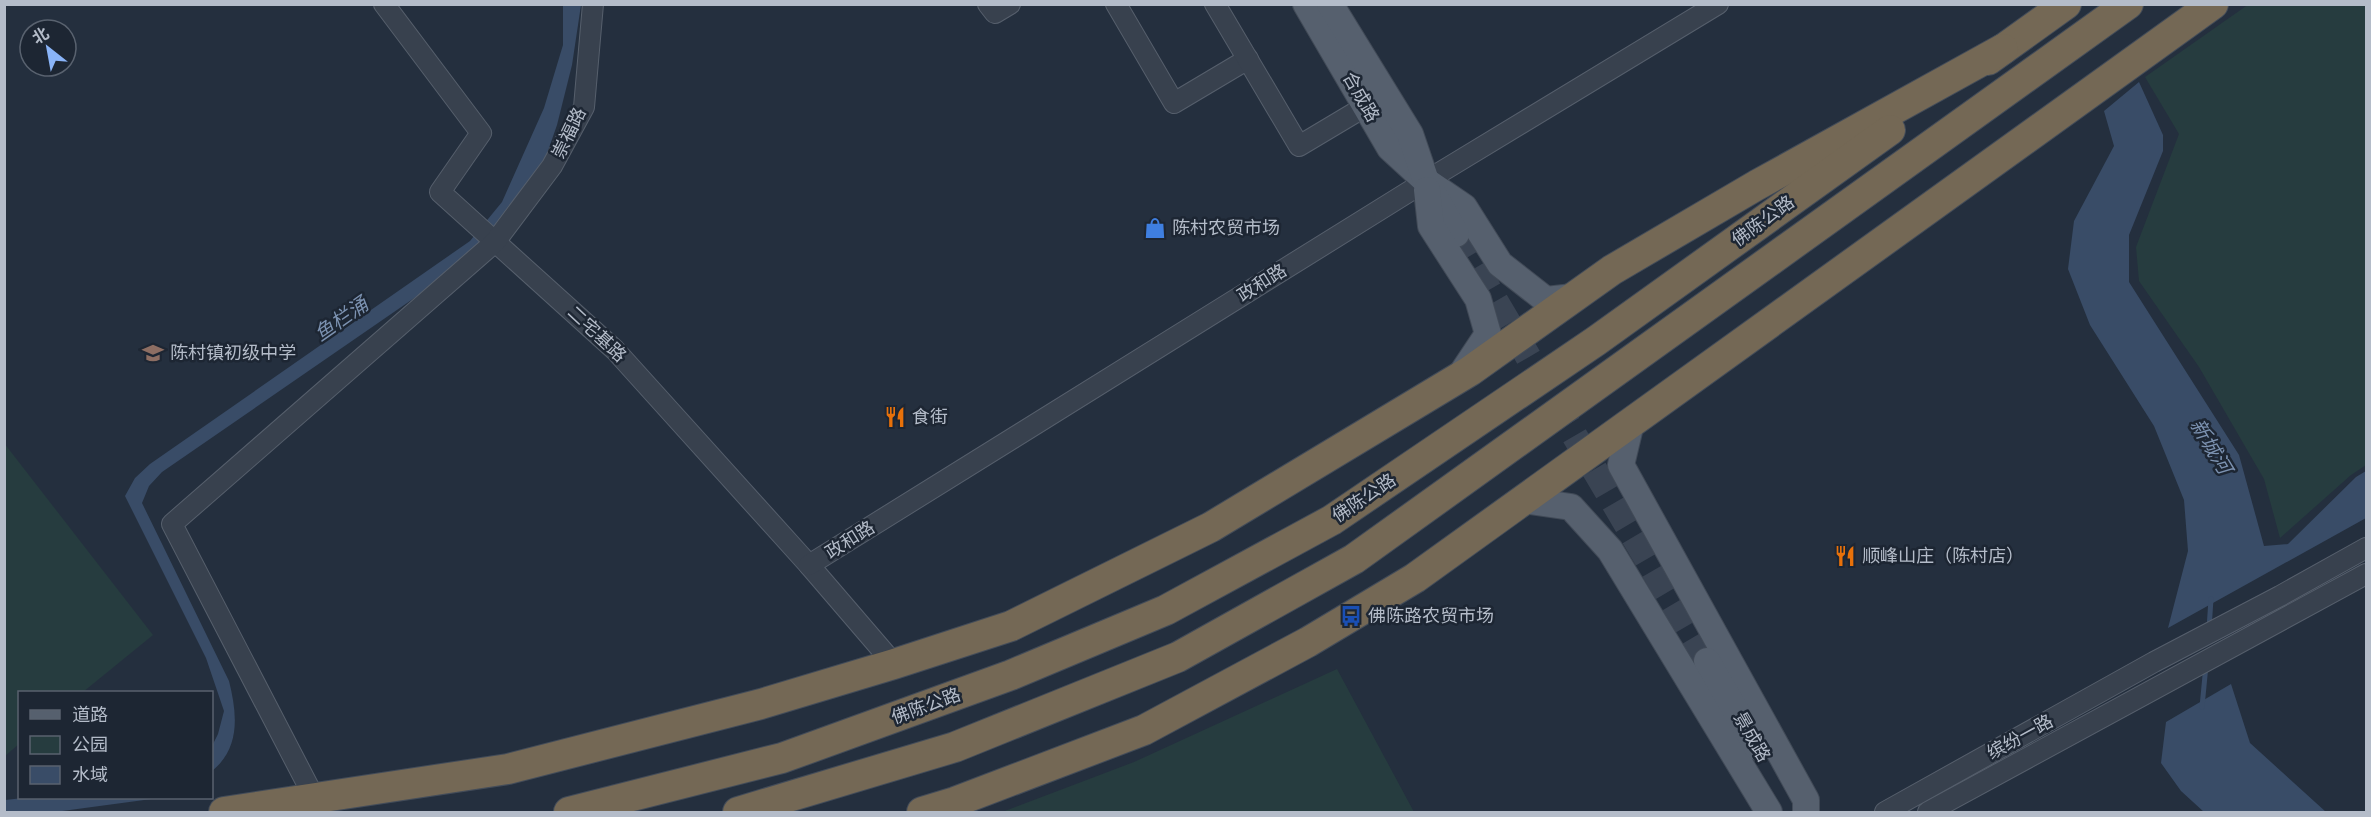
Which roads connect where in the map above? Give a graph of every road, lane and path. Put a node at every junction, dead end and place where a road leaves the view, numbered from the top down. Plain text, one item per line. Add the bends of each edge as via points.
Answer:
1 (384, 4) edge
2 (592, 4) edge
3 (1116, 4) edge
4 (1215, 4) edge
5 (1306, 4) edge
6 (1330, 4) edge
7 (1718, 4) edge
8 (2066, 4) edge
9 (2128, 4) edge
10 (2213, 4) edge
11 (2003, 50) junction
12 (1248, 59) junction
13 (1366, 106) junction
14 (1426, 181) junction
15 (1456, 234) tunnel mouth
16 (495, 242) junction
17 (1573, 297) junction
18 (1452, 382) junction
19 (1631, 423) junction
20 (1523, 500) junction
21 (2367, 548) edge
22 (809, 565) junction
23 (2367, 574) edge
24 (1707, 662) tunnel mouth
25 (894, 664) junction
26 (310, 806) edge
27 (224, 813) edge
28 (569, 813) edge
29 (738, 813) edge
30 (922, 813) edge
31 (1769, 813) edge
32 (1796, 813) edge
33 (1806, 813) edge
34 (1885, 813) edge
35 (1928, 813) edge

1 - 16 street, 二宅基路 via 481,133 440,192
2 - 16 street, 崇福路 via 584,107 552,166
3 - 12 street via 1174,104
4 - 12 street
5 - 13 main road, 合成路
6 - 14 main road, 合成路 via 1410,134
7 - 14 street, 政和路
8 - 11 highway, 佛陈公路
9 - 29 highway, 佛陈公路 via 1354,559 1179,657 955,747
10 - 19 highway
11 - 17 highway via 1757,185
11 - 28 highway, 佛陈公路 via 1596,340 1342,513 1166,610 1011,675 782,758
12 - 13 street via 1299,146
13 - 14 main road, 合成路 via 1390,148
14 - 15 main road, 合成路
14 - 17 main road via 1464,207 1500,264 1546,300
14 - 18 main road via 1431,226 1478,299 1488,334
14 - 22 street, 政和路
16 - 22 street, 二宅基路 via 615,350
16 - 26 street, 崇福路 via 172,524
17 - 18 highway
18 - 25 highway via 1211,527 1011,626
19 - 20 highway
19 - 33 main road via 1621,465 1806,800
20 - 30 highway via 1406,584 1144,730
20 - 31 main road via 1571,507 1611,550
21 - 34 street, 缤纷一路
22 - 25 street, 二宅基路
23 - 35 street, 缤纷一路
24 - 32 main road, 景成路
25 - 26 highway via 761,704 508,770 405,785
26 - 27 highway

